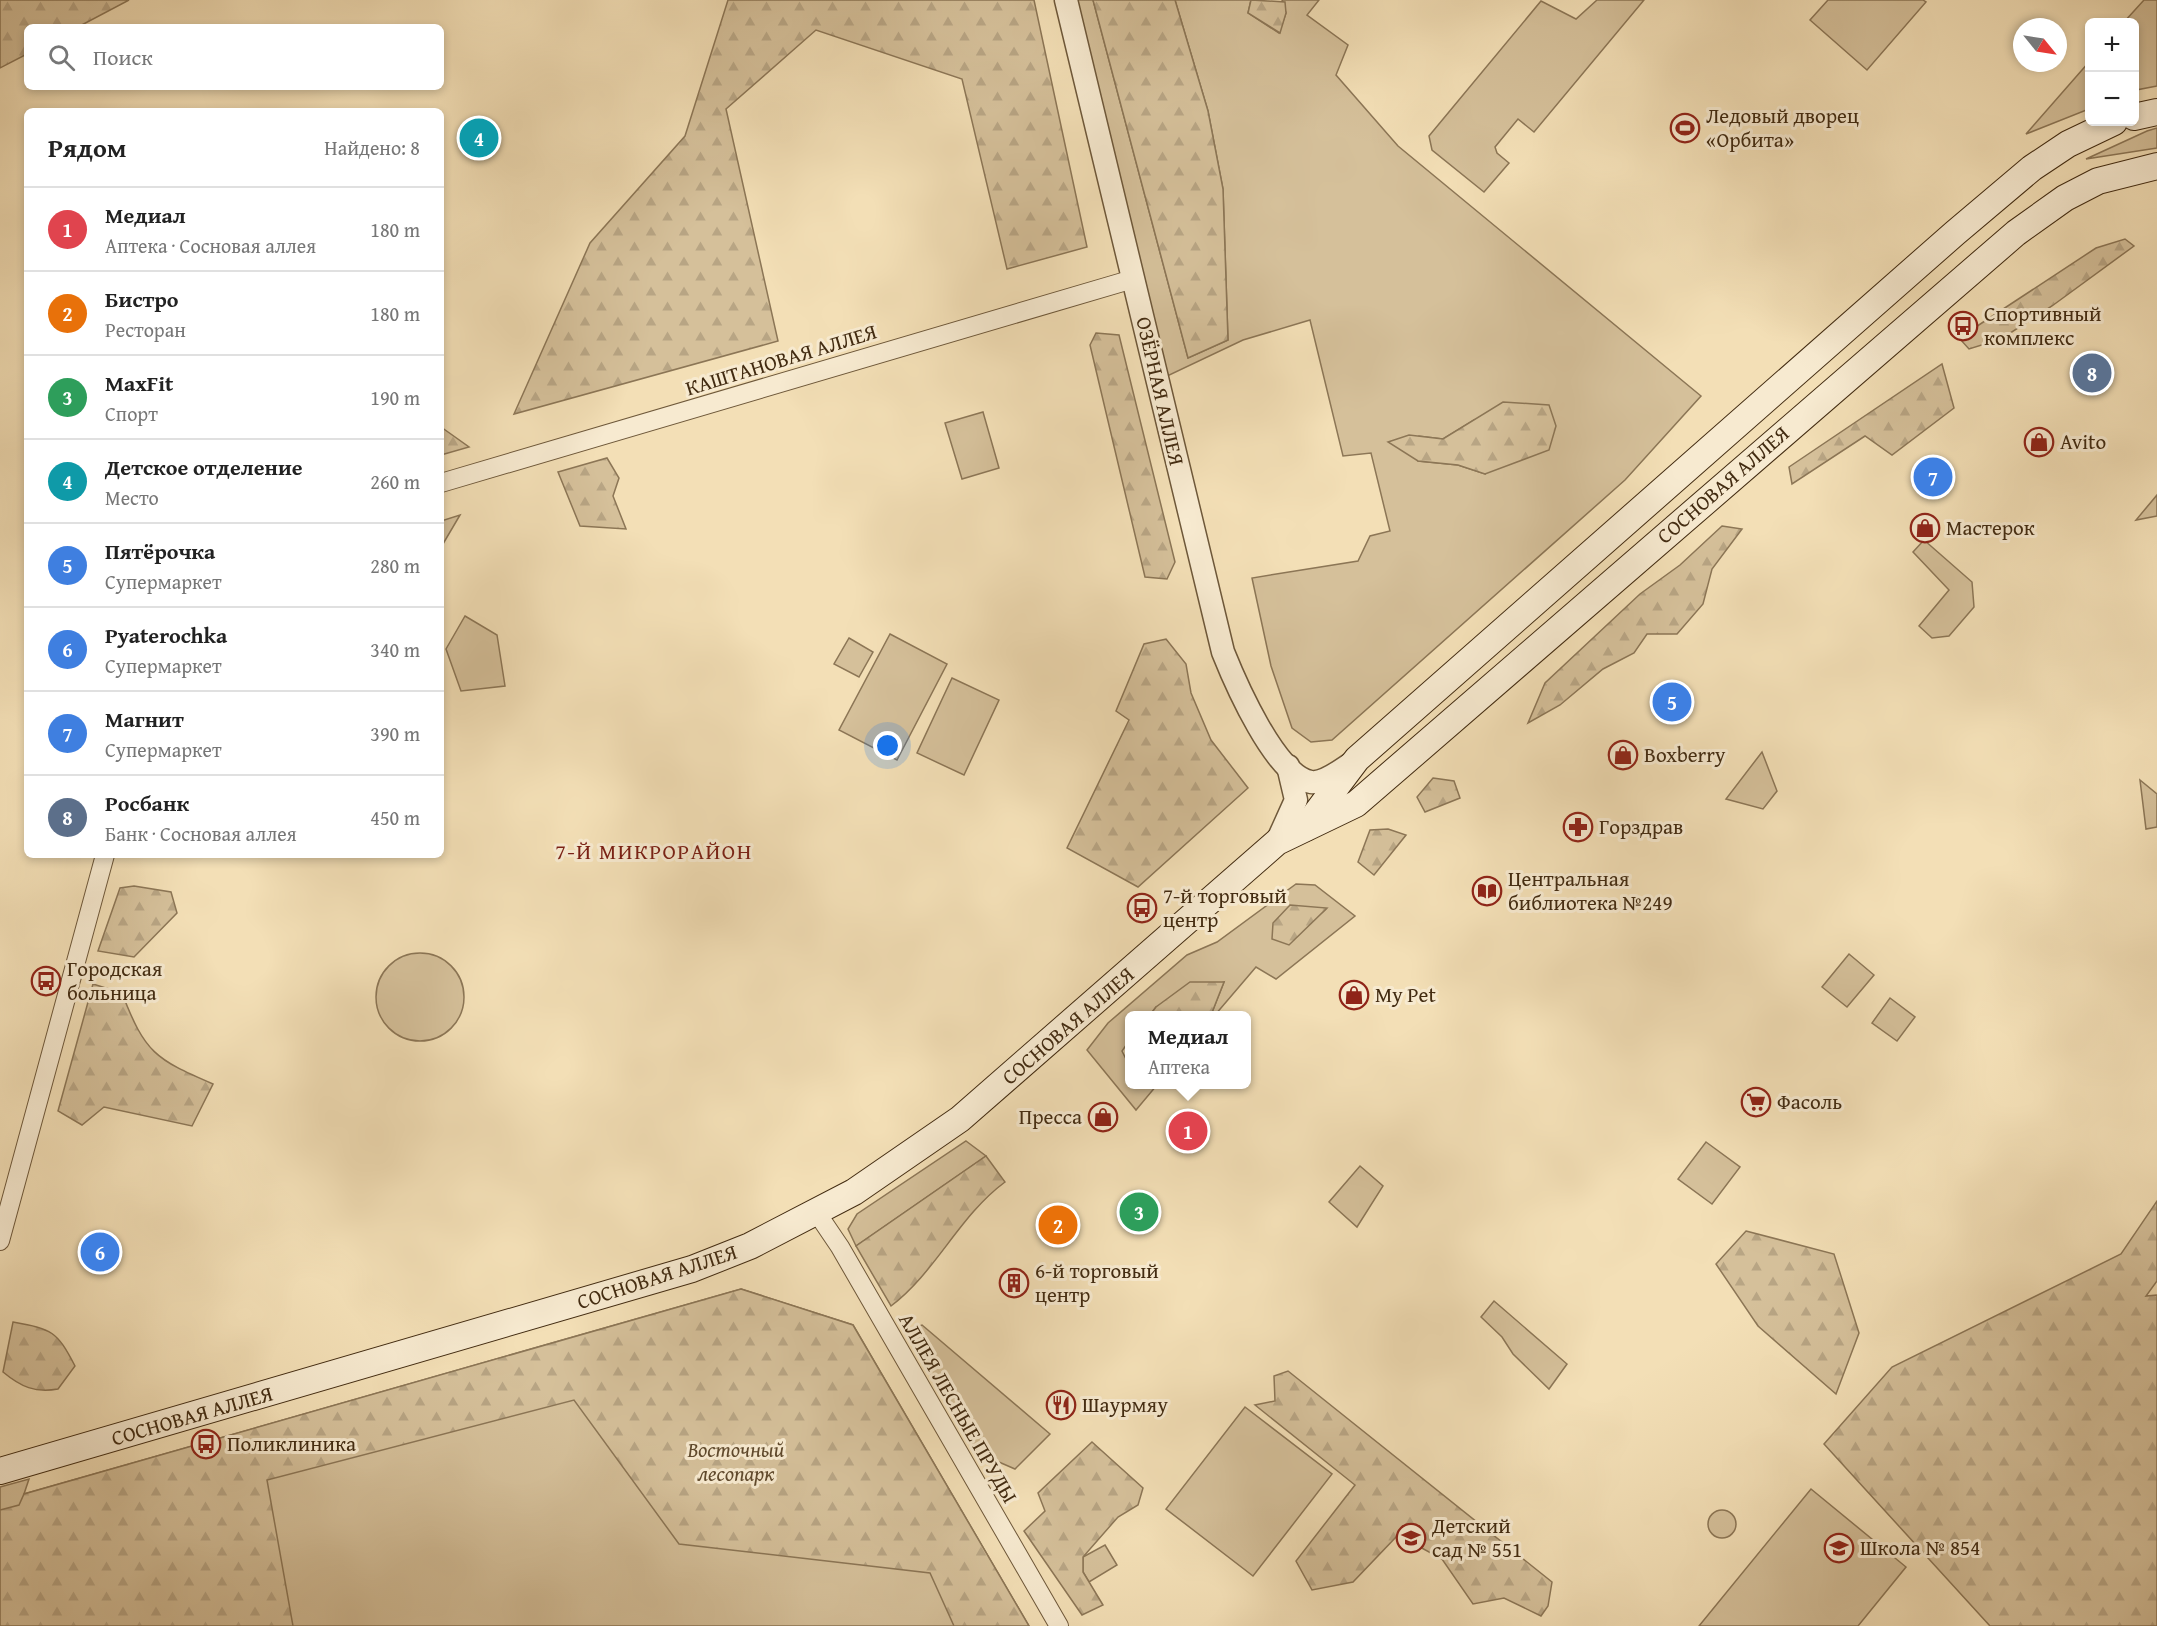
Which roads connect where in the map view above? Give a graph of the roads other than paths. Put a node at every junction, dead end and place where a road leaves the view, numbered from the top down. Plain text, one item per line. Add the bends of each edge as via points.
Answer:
1 (1066, 0) edge
2 (2157, 112) edge
3 (2139, 116) edge
4 (2106, 126) edge
5 (2157, 166) edge
6 (1133, 279) junction
7 (444, 482) edge
8 (1352, 763) junction
9 (1288, 766) junction
10 (1298, 821) junction
11 (104, 858) edge
12 (817, 1213) junction
13 (0, 1241) edge
14 (0, 1471) edge
15 (1059, 1626) edge

1 - 6 street, ОЗЁРНАЯ АЛЛЕЯ
2 - 3 main road
4 - 8 main road, СОСНОВАЯ АЛЛЕЯ via 2068,144 2032,168
5 - 10 main road, СОСНОВАЯ АЛЛЕЯ via 2098,181 2065,198 2016,233 1356,804
6 - 7 street, КАШТАНОВАЯ АЛЛЕЯ
6 - 9 street, ОЗЁРНАЯ АЛЛЕЯ via 1223,652 1254,721
8 - 9 street via 1313,783
8 - 10 main road, СОСНОВАЯ АЛЛЕЯ
9 - 10 street
10 - 12 main road, СОСНОВАЯ АЛЛЕЯ via 966,1115
11 - 13 street
12 - 14 main road, СОСНОВАЯ АЛЛЕЯ via 692,1269
12 - 15 street, АЛЛЕЯ ЛЕСНЫЕ ПРУДЫ

